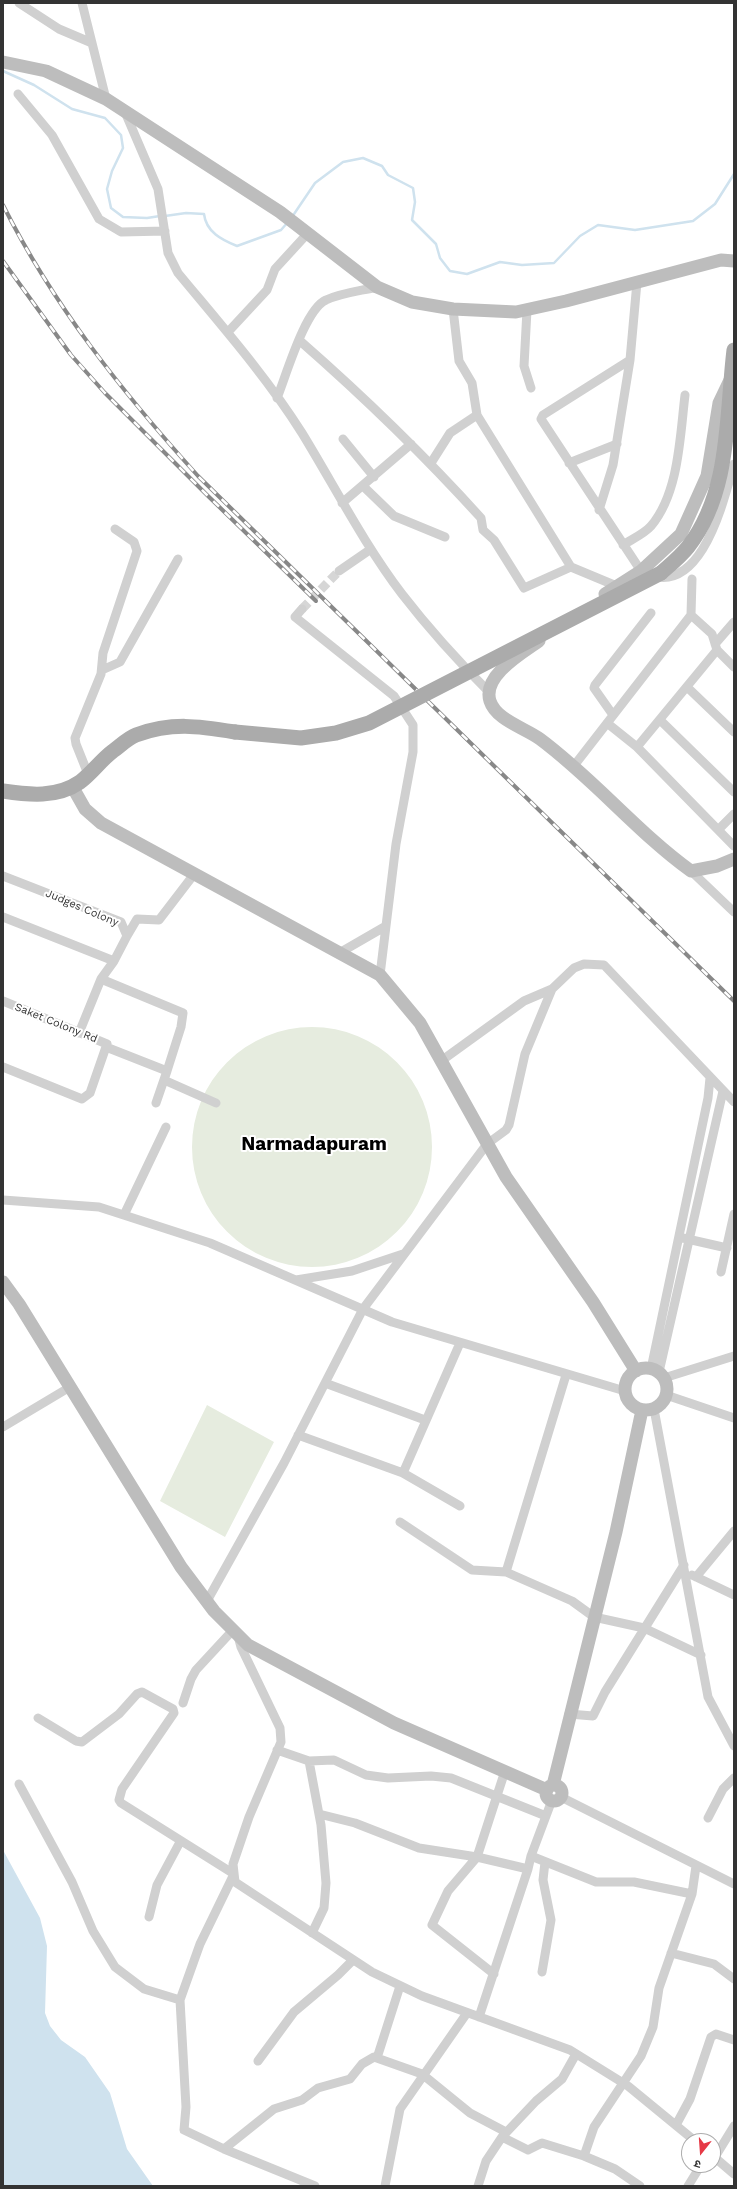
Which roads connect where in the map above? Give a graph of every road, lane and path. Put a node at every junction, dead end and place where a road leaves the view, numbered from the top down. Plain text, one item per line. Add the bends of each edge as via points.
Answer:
1 (19, 3) edge
2 (82, 3) edge
3 (92, 43) junction
4 (3, 62) edge
5 (18, 94) dead end
6 (106, 99) junction
7 (124, 111) junction
8 (164, 227) junction
9 (305, 230) junction
10 (734, 261) edge
11 (637, 282) junction
12 (377, 287) junction
13 (453, 309) junction
14 (527, 310) junction
15 (228, 332) junction
16 (299, 340) junction
17 (734, 350) edge
18 (630, 360) junction
19 (730, 379) junction
20 (531, 388) dead end
21 (685, 395) dead end
22 (278, 398) junction
23 (477, 415) junction
24 (343, 439) dead end
25 (411, 444) junction
26 (617, 444) junction
27 (431, 463) junction
28 (569, 463) junction
29 (734, 464) edge
30 (374, 477) junction
31 (363, 486) junction
32 (342, 503) junction
33 (599, 510) junction
34 (115, 528) dead end
35 (445, 537) dead end
36 (623, 544) junction
37 (371, 549) junction
38 (178, 559) dead end
39 (571, 567) junction
40 (338, 571) tunnel mouth
41 (641, 571) junction
42 (692, 579) dead end
43 (619, 587) junction
44 (302, 609) dead end
45 (651, 613) dead end
46 (691, 615) junction
47 (734, 622) edge
48 (716, 647) junction
49 (734, 667) edge
50 (102, 670) junction
51 (687, 687) junction
52 (490, 694) junction
53 (613, 715) junction
54 (660, 720) junction
55 (607, 724) junction
56 (734, 732) edge
57 (637, 747) junction
58 (573, 767) junction
59 (88, 774) junction
60 (72, 786) junction
61 (3, 791) edge
62 (734, 792) edge
63 (734, 814) edge
64 (719, 829) junction
65 (734, 846) edge
66 (734, 859) edge
67 (692, 871) junction
68 (195, 873) junction
69 (3, 876) edge
70 (734, 912) edge
71 (3, 917) edge
72 (386, 926) junction
73 (127, 936) junction
74 (342, 952) junction
75 (114, 961) junction
76 (380, 975) junction
77 (101, 979) junction
78 (552, 989) junction
79 (3, 1001) edge
80 (79, 1033) junction
81 (106, 1047) junction
82 (441, 1061) junction
83 (3, 1067) edge
84 (166, 1076) junction
85 (710, 1078) junction
86 (723, 1091) junction
87 (216, 1102) dead end
88 (734, 1102) edge
89 (156, 1103) dead end
90 (166, 1127) dead end
91 (487, 1144) junction
92 (3, 1200) edge
93 (734, 1214) edge
94 (124, 1215) junction
95 (679, 1237) junction
96 (689, 1239) junction
97 (727, 1248) junction
98 (403, 1254) junction
99 (721, 1272) dead end
100 (296, 1280) junction
101 (3, 1282) edge
102 (363, 1309) junction
103 (460, 1343) junction
104 (734, 1356) edge
105 (636, 1371) junction
106 (658, 1373) junction
107 (566, 1375) junction
108 (324, 1383) junction
109 (70, 1387) junction
110 (625, 1392) junction
111 (666, 1395) junction
112 (648, 1410) junction
113 (734, 1418) edge
114 (425, 1420) junction
115 (3, 1427) edge
116 (298, 1435) junction
117 (403, 1473) junction
118 (460, 1506) dead end
119 (400, 1522) dead end
120 (734, 1531) edge
121 (684, 1569) junction
122 (506, 1572) junction
123 (696, 1577) junction
124 (734, 1595) edge
125 (207, 1601) junction
126 (594, 1617) junction
127 (644, 1628) junction
128 (235, 1632) junction
129 (701, 1655) junction
130 (183, 1703) dead end
131 (569, 1714) junction
132 (38, 1718) dead end
133 (734, 1746) edge
134 (277, 1750) junction
135 (309, 1760) junction
136 (505, 1771) junction
137 (734, 1778) edge
138 (19, 1784) dead end
139 (553, 1793) junction
140 (496, 1797) junction
141 (319, 1814) junction
142 (546, 1816) junction
143 (708, 1818) dead end
144 (180, 1842) junction
145 (531, 1856) junction
146 (477, 1857) junction
147 (545, 1862) junction
148 (696, 1866) junction
149 (528, 1869) junction
150 (234, 1874) junction
151 (734, 1884) edge
152 (692, 1894) junction
153 (149, 1918) dead end
154 (312, 1933) junction
155 (671, 1953) junction
156 (352, 1960) junction
157 (542, 1972) dead end
158 (494, 1974) junction
159 (734, 1978) edge
160 (400, 1986) junction
161 (180, 2000) junction
162 (467, 2013) junction
163 (479, 2017) junction
164 (734, 2040) edge
165 (576, 2054) junction
166 (377, 2058) junction
167 (258, 2061) dead end
168 (422, 2074) junction
169 (622, 2082) junction
170 (676, 2125) junction
171 (734, 2126) edge
172 (686, 2133) edge
173 (504, 2134) junction
174 (721, 2146) edge
175 (224, 2149) junction
176 (584, 2156) junction
177 (721, 2162) edge
178 (696, 2173) edge
179 (734, 2174) edge
180 (315, 2186) edge
181 (385, 2186) edge
182 (478, 2186) edge
183 (640, 2186) edge
184 (688, 2186) edge

1 - 3 street via 59,29
2 - 3 street
3 - 6 street
4 - 6 street via 46,71
5 - 8 street via 52,135 99,219 121,232
6 - 7 street
7 - 8 street via 158,189
7 - 9 street
8 - 15 street via 168,252 178,273
9 - 12 street
9 - 15 street via 275,269 267,290
10 - 11 street via 721,260
11 - 14 street
11 - 18 street
12 - 13 street via 412,302
12 - 16 street via 325,300 312,311
13 - 14 street via 516,312
13 - 23 street via 460,361 472,383
14 - 20 street via 524,366
15 - 22 street
16 - 22 street
16 - 25 street
17 - 19 main road
18 - 26 street
18 - 28 street via 543,415 543,423
19 - 41 street via 719,403 707,476 698,498 681,534
19 - 59 main road, bridge via 729,417 721,470 709,508 687,548 661,573 369,723 336,733 301,738 199,726 174,726 134,736 102,759
21 - 36 street via 678,457 665,503 650,527
22 - 32 street
23 - 27 street via 450,433
23 - 39 street
24 - 30 street
25 - 27 street
25 - 30 street
26 - 28 street
26 - 33 street via 612,470
27 - 39 street via 481,518 483,530 494,540 524,588
28 - 33 street
29 - 41 street via 720,515 707,544 694,561 669,577 649,576
30 - 31 street
31 - 32 street
31 - 35 street via 394,516
32 - 37 street
33 - 36 street
34 - 50 street via 134,542 137,551 103,653
36 - 41 street
37 - 40 street
37 - 52 street via 402,593 456,659
38 - 50 street via 120,662
39 - 43 street
41 - 43 street
42 - 46 street
43 - 52 street via 582,607 500,671 491,684
44 - 72 street via 295,617 394,696 413,725 413,752 396,844
45 - 53 street via 595,685 594,688
46 - 48 street via 712,634
46 - 53 street
47 - 48 street
48 - 49 street
48 - 51 street
50 - 59 street via 75,738
51 - 54 street
51 - 56 street
52 - 58 street via 490,701 497,713 540,738
53 - 55 street
54 - 57 street
54 - 62 street
55 - 57 street
55 - 58 street
57 - 64 street
58 - 67 street via 663,850
59 - 60 main road
60 - 61 main road via 61,791 34,795
60 - 68 street via 85,808 101,823
63 - 64 street
64 - 65 street
66 - 67 street via 717,866
67 - 70 street
68 - 73 street via 159,920 137,919
68 - 74 street
69 - 73 street, Judges Colony via 121,922
71 - 75 street
72 - 74 street
72 - 76 street
73 - 75 street, Judges Colony
74 - 76 street
75 - 77 street, Judges Colony
76 - 82 street via 420,1023
77 - 80 street, Judges Colony
77 - 84 street via 183,1013
78 - 82 street via 524,1001
78 - 85 street via 574,968 584,964 604,965
78 - 91 street via 525,1054 509,1125
79 - 80 street, Saket Colony Rd
80 - 81 street, Saket Colony Rd via 107,1044
81 - 83 street, Saket Colony Rd via 90,1093 82,1099
81 - 84 street
82 - 91 street
84 - 87 street
84 - 89 street
85 - 86 street
85 - 95 street
86 - 88 street
86 - 96 street
90 - 94 street
91 - 98 street
91 - 105 street via 506,1178 594,1302
92 - 94 street via 99,1207
93 - 97 street
94 - 100 street via 210,1243
95 - 96 street
95 - 106 street
96 - 97 street
96 - 106 street
97 - 99 street
98 - 100 street via 352,1271
98 - 102 street
100 - 102 street
101 - 109 street
102 - 103 street via 392,1322
102 - 108 street
103 - 107 street
103 - 114 street
104 - 106 street
105 - 106 street
105 - 110 street via 626,1383
106 - 111 street via 667,1387
107 - 110 street
107 - 122 street
108 - 114 street
108 - 116 street
109 - 115 street
109 - 125 street via 181,1567
110 - 112 street via 634,1407
111 - 112 street via 662,1404
111 - 113 street
112 - 121 street
112 - 126 street
114 - 117 street
116 - 117 street
116 - 125 street
117 - 118 street
119 - 122 street via 472,1570
120 - 123 street
121 - 123 street
121 - 127 street
121 - 129 street
122 - 126 street via 572,1601
123 - 124 street
125 - 128 street
126 - 127 street
126 - 131 street
127 - 129 street
127 - 131 street via 593,1716
128 - 130 street via 193,1674
128 - 134 street via 280,1728 281,1742
128 - 136 street via 248,1645 382,1716
129 - 133 street via 708,1697
131 - 139 street
132 - 144 street via 82,1742 119,1714 137,1694 142,1692 170,1707 174,1713 122,1789 119,1800
134 - 135 street
134 - 150 street via 248,1817 233,1864
135 - 140 street via 334,1760 366,1775 388,1778 451,1778
135 - 141 street
136 - 139 street
136 - 140 street
137 - 143 street via 723,1790
138 - 161 street via 72,1882 93,1931 115,1967 144,1988
139 - 142 street
139 - 148 street
140 - 142 street
140 - 146 street
141 - 146 street via 355,1823 419,1848
141 - 154 street via 326,1883 324,1908
142 - 145 street
144 - 150 street
144 - 153 street via 158,1885
145 - 147 street
145 - 149 street
146 - 149 street
146 - 158 street via 448,1891 432,1925
147 - 152 street via 596,1882 634,1882
147 - 157 street via 543,1880 551,1920
148 - 151 street
148 - 152 street
149 - 158 street
150 - 154 street via 235,1882
150 - 161 street via 200,1944
152 - 155 street
154 - 156 street
155 - 159 street via 714,1964
155 - 169 street via 659,1988 653,2027 641,2056
156 - 160 street
156 - 167 street via 294,2012
158 - 163 street
160 - 162 street
160 - 166 street
161 - 175 street via 186,2107 184,2130
162 - 163 street
162 - 168 street
163 - 165 street
164 - 170 street via 716,2034 710,2037 690,2099
165 - 169 street
165 - 173 street via 562,2078
166 - 168 street
166 - 175 street via 374,2057 362,2064 350,2079 318,2088 302,2100 274,2109
168 - 173 street via 470,2113
168 - 181 street via 400,2109
169 - 170 street
169 - 176 street via 594,2127
170 - 172 street
171 - 174 street
173 - 176 street via 528,2150 542,2143
173 - 182 street via 486,2161
175 - 180 street
176 - 183 street via 615,2169
177 - 179 street
178 - 184 street

